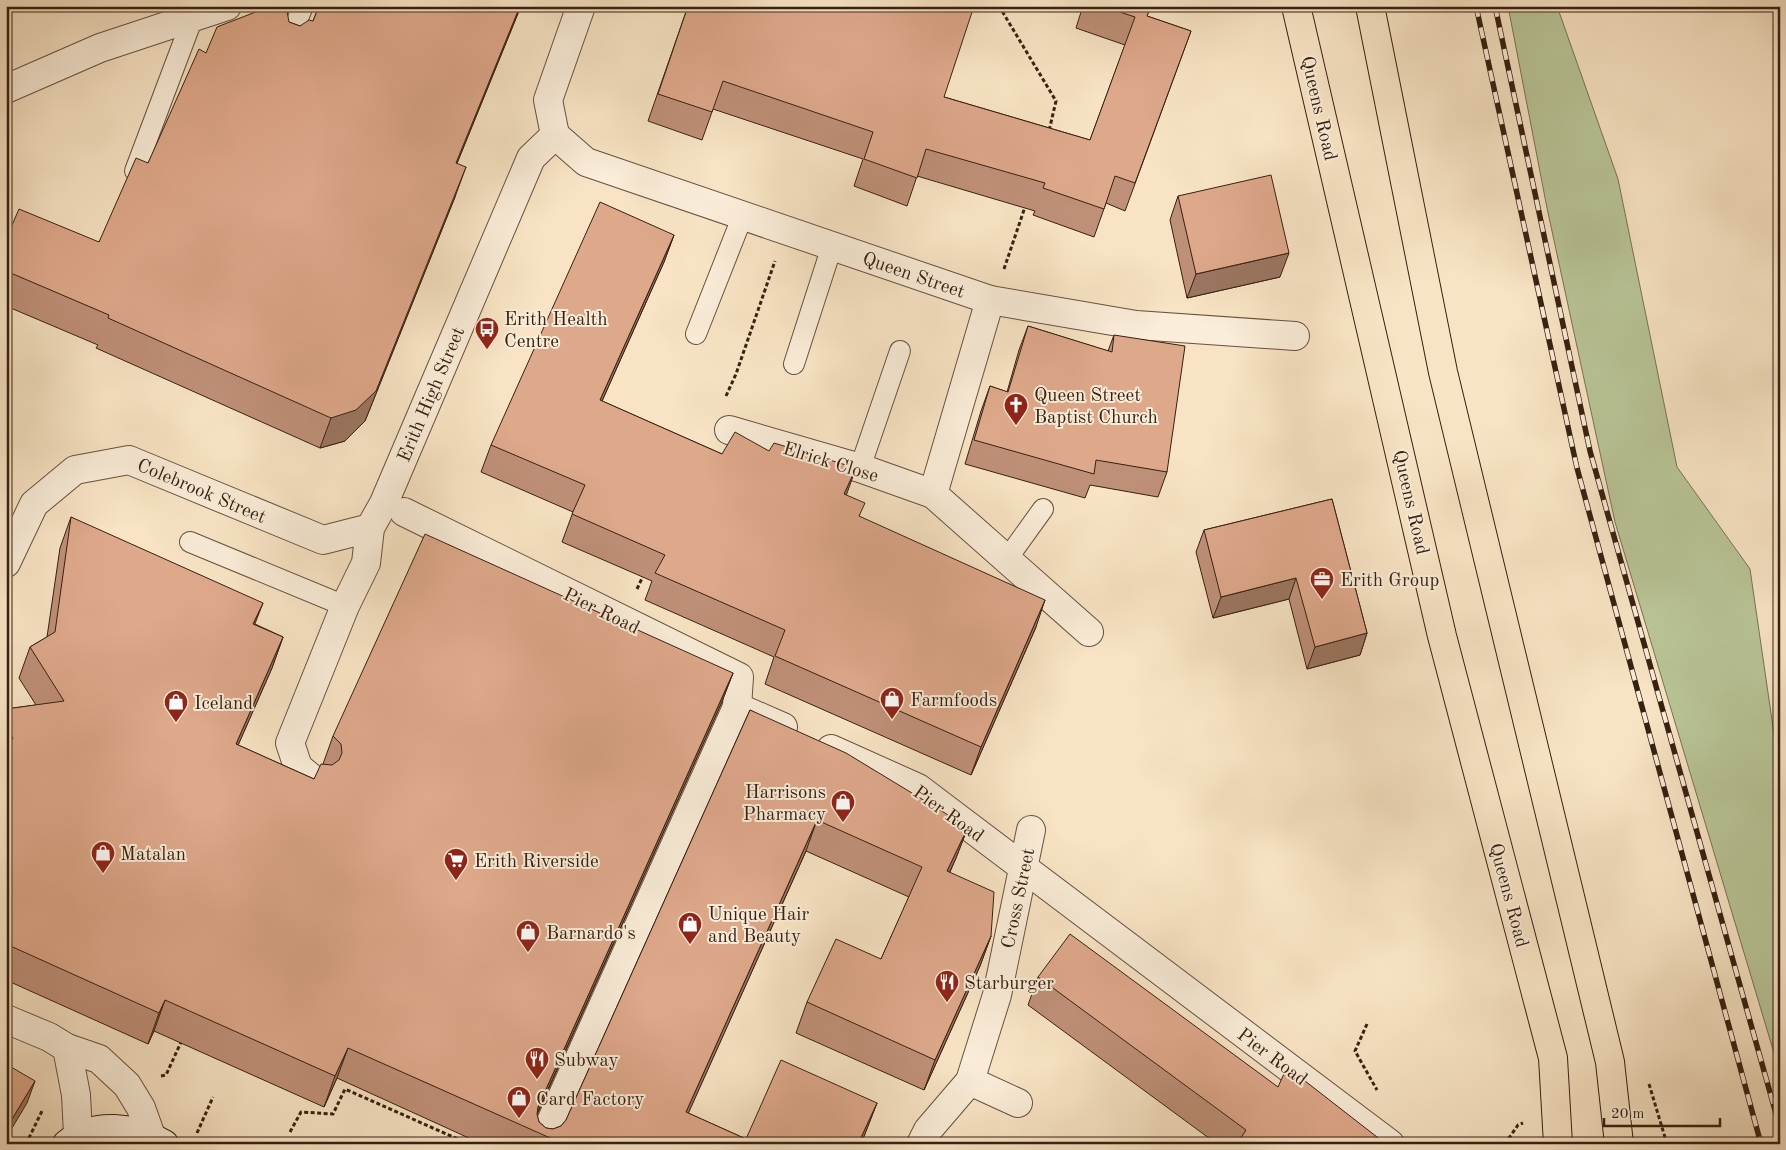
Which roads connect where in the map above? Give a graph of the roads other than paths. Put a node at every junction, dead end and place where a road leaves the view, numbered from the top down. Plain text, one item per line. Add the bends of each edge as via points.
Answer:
1 (227, 6) edge
2 (303, 6) edge
3 (581, 6) edge
4 (1296, 6) edge
5 (1370, 6) edge
6 (193, 17) junction
7 (287, 46) edge
8 (6, 89) edge
9 (555, 135) junction
10 (135, 171) edge
11 (743, 215) junction
12 (832, 246) junction
13 (990, 300) junction
14 (696, 334) dead end
15 (1295, 336) dead end
16 (900, 351) dead end
17 (794, 364) dead end
18 (729, 430) dead end
19 (860, 468) junction
20 (933, 494) junction
21 (1043, 509) dead end
22 (404, 512) dead end
23 (15, 520) edge
24 (370, 528) junction
25 (190, 542) dead end
26 (1007, 560) junction
27 (6, 563) edge
28 (345, 606) junction
29 (1089, 632) dead end
30 (737, 707) junction
31 (315, 781) edge
32 (1031, 830) dead end
33 (1024, 867) junction
34 (6, 1019) edge
35 (66, 1048) junction
36 (970, 1080) junction
37 (1018, 1103) dead end
38 (72, 1139) edge
39 (157, 1140) edge
40 (541, 1144) edge
41 (921, 1144) edge
42 (1390, 1144) edge
43 (1558, 1144) edge
44 (1620, 1144) edge

1 - 6 street
2 - 7 lane
3 - 9 street via 548,100
4 - 43 main road, Queens Road via 1442,636 1553,1058
5 - 44 main road via 1443,372 1610,1062
6 - 8 street via 100,48
6 - 10 lane
9 - 11 street, Queen Street via 586,162
9 - 24 street, Erith High Street via 531,158 384,503
11 - 12 street, Queen Street
11 - 14 lane
12 - 13 street, Queen Street
12 - 17 lane
13 - 15 street, Queen Street via 1136,325
13 - 20 street
16 - 19 lane
18 - 19 street, Elrick Close
19 - 20 street, Elrick Close
20 - 26 street, Elrick Close
21 - 26 lane
22 - 30 street, Pier Road via 739,678
23 - 24 street, Colebrook Street via 75,470 129,460 323,540
23 - 27 street, Colebrook Street
24 - 28 street, Erith High Street via 366,564
25 - 28 lane
26 - 29 street, Elrick Close
28 - 31 street, Erith High Street via 290,743 298,767
30 - 33 street, Pier Road via 918,788
30 - 40 street
32 - 33 street, Cross Street
33 - 36 street, Cross Street via 997,995
33 - 42 street, Pier Road
34 - 35 street via 49,1037
35 - 38 street via 76,1095
35 - 39 street via 99,1059 127,1085
36 - 37 street
36 - 41 street, Cross Street via 928,1130
38 - 39 street via 100,1129 124,1130

